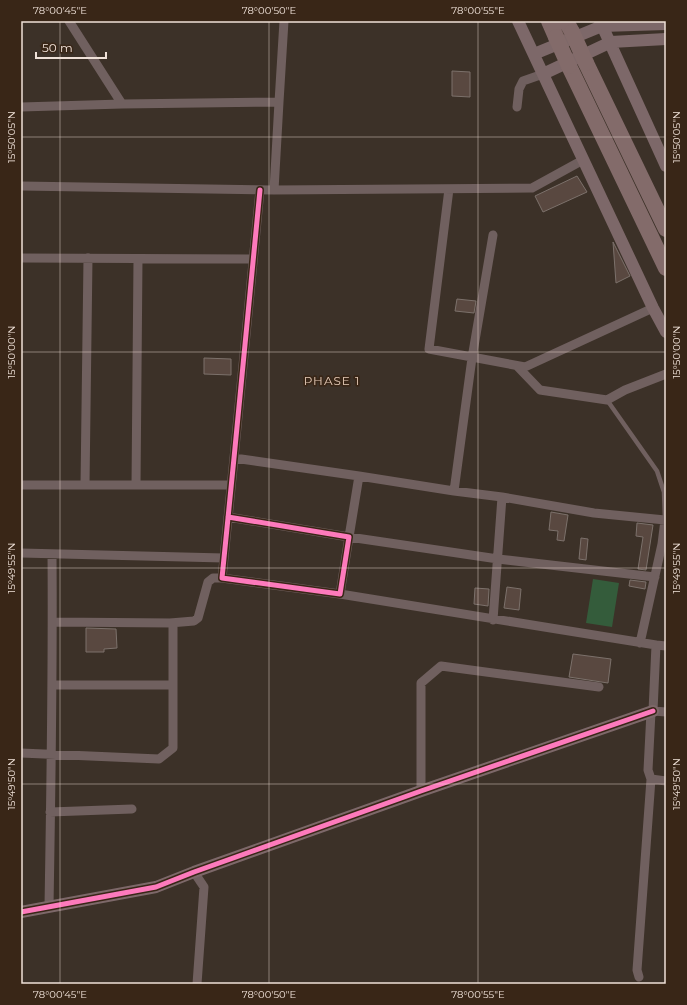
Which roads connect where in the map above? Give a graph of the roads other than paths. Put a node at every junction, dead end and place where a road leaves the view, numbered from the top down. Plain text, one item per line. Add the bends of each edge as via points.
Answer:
1 (69, 21) edge
2 (284, 21) edge
3 (518, 21) edge
4 (549, 21) edge
5 (601, 24) edge
6 (666, 24) edge
7 (569, 26) edge
8 (666, 39) edge
9 (611, 42) junction
10 (534, 54) junction
11 (543, 74) junction
12 (279, 102) junction
13 (122, 104) junction
14 (21, 107) edge
15 (517, 107) dead end
16 (584, 160) junction
17 (666, 166) edge
18 (21, 186) edge
19 (449, 189) junction
20 (260, 190) junction
21 (274, 190) junction
22 (666, 229) edge
23 (494, 235) dead end
24 (21, 258) edge
25 (88, 258) junction
26 (138, 258) junction
27 (253, 259) junction
28 (666, 268) edge
29 (653, 308) junction
30 (666, 332) edge
31 (472, 358) junction
32 (517, 366) junction
33 (666, 374) edge
34 (607, 400) junction
35 (234, 458) junction
36 (359, 476) junction
37 (21, 485) edge
38 (85, 485) junction
39 (136, 485) junction
40 (231, 485) junction
41 (454, 492) junction
42 (502, 497) junction
43 (228, 517) junction
44 (665, 520) junction
45 (349, 537) junction
46 (21, 553) edge
47 (52, 554) junction
48 (224, 558) junction
49 (498, 559) junction
50 (655, 577) junction
51 (222, 578) junction
52 (340, 594) junction
53 (493, 620) junction
54 (53, 622) junction
55 (170, 623) junction
56 (640, 643) junction
57 (656, 645) junction
58 (666, 646) edge
59 (53, 685) junction
60 (173, 685) junction
61 (599, 686) dead end
62 (652, 712) junction
63 (666, 712) edge
64 (21, 753) edge
65 (50, 753) junction
66 (651, 779) junction
67 (666, 782) edge
68 (421, 791) junction
69 (132, 809) dead end
70 (50, 812) junction
71 (194, 872) junction
72 (49, 907) junction
73 (21, 912) edge
74 (639, 978) dead end
75 (197, 984) edge

1 - 13 street
2 - 12 street
3 - 10 street
4 - 28 highway, bridge
5 - 6 street
5 - 9 street
5 - 10 street
7 - 22 highway, bridge
8 - 9 street
9 - 11 street
9 - 17 street
10 - 11 street
11 - 15 street via 522,81
11 - 16 street
12 - 13 street
12 - 21 street
13 - 14 street
16 - 19 street via 532,188
16 - 29 street
18 - 20 street
19 - 21 street
19 - 31 street via 429,349
20 - 21 street
20 - 27 street
23 - 31 street
24 - 25 street
25 - 26 street
25 - 38 street
26 - 27 street
26 - 39 street
27 - 35 street
29 - 30 street
29 - 32 street via 525,367
31 - 32 street
31 - 41 street
32 - 34 street via 540,390
33 - 34 street
34 - 44 lane via 657,471 664,492
35 - 36 street
35 - 40 street
36 - 41 street
36 - 45 street
37 - 38 street
38 - 39 street
39 - 40 street
40 - 43 street
41 - 42 street
42 - 44 street via 594,513
42 - 49 street
43 - 45 street
43 - 48 street
44 - 50 street
45 - 49 street
45 - 52 street
46 - 47 street
47 - 48 street
47 - 54 street
48 - 51 street
49 - 50 street
49 - 53 street
50 - 56 street
51 - 52 street
51 - 55 street via 213,578 208,582 198,618 194,621
52 - 53 street
53 - 56 street
54 - 55 street
54 - 59 street
55 - 60 street via 173,623
56 - 57 street
57 - 58 street
57 - 62 street
59 - 60 street
59 - 65 street
60 - 65 street via 173,748 159,759
61 - 68 street via 441,666 421,683
62 - 63 street
62 - 66 street via 648,770
62 - 68 street
64 - 65 street
65 - 70 street
66 - 67 street
66 - 74 street via 637,970
68 - 71 street
69 - 70 street
70 - 72 street
71 - 72 street via 156,887
71 - 75 street via 204,887
72 - 73 street

